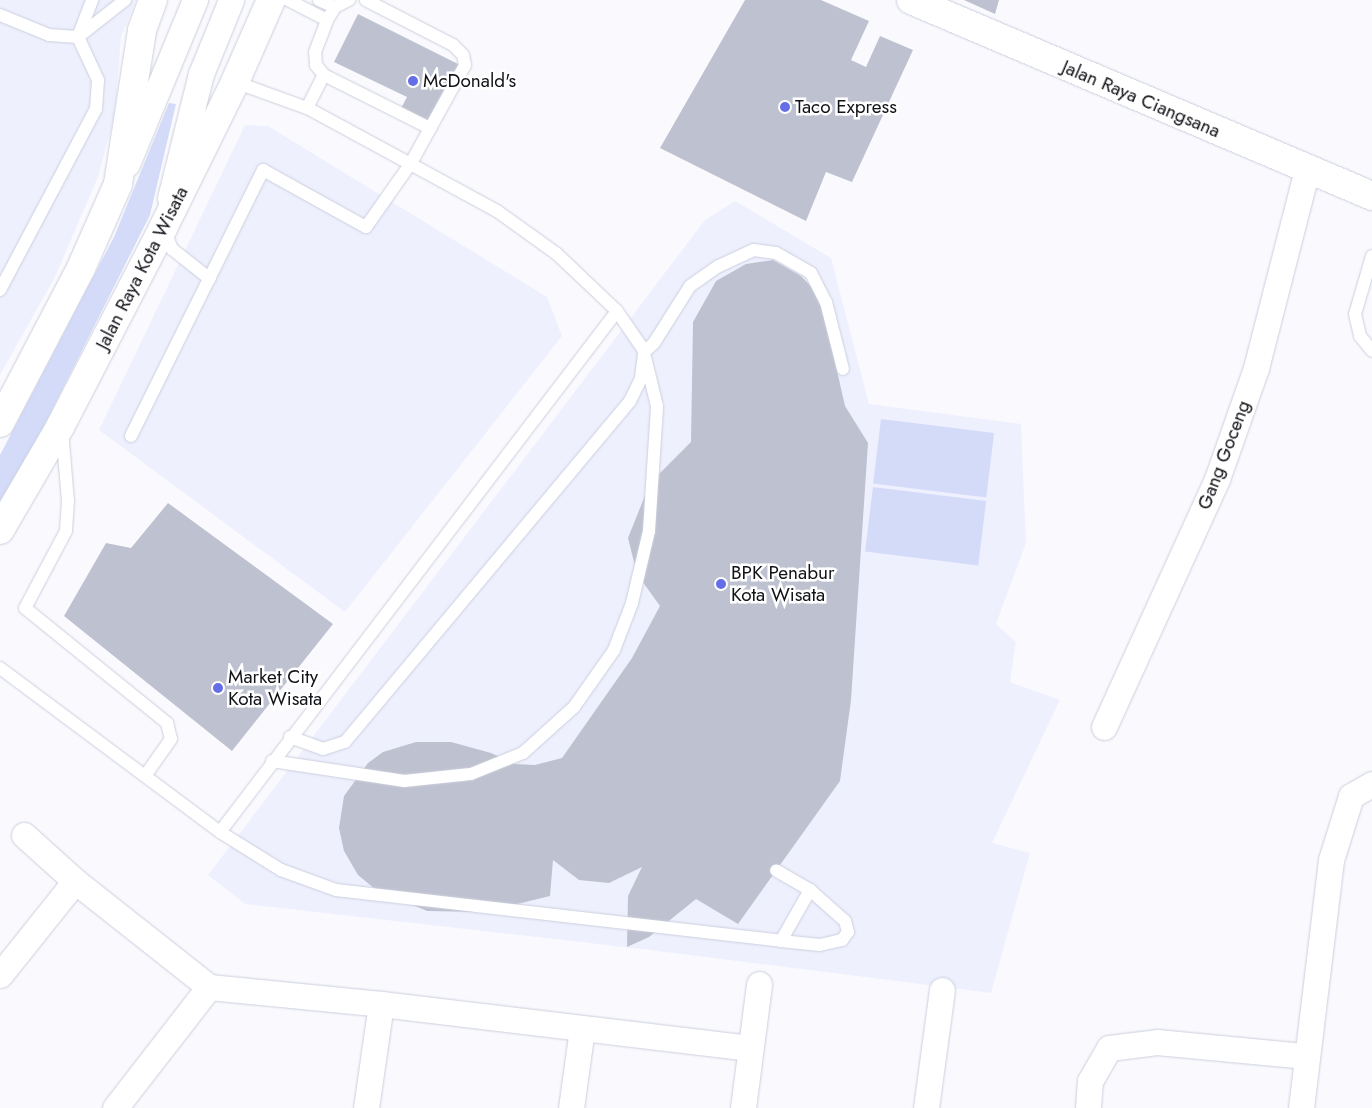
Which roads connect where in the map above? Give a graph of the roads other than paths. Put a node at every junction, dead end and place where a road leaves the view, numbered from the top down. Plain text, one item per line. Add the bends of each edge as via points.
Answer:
1 (92, 0) edge
2 (126, 0) edge
3 (154, 0) edge
4 (195, 0) edge
5 (231, 0) edge
6 (271, 0) edge
7 (288, 0) edge
8 (319, 0) edge
9 (349, 0) edge
10 (366, 0) edge
11 (911, 0) edge
12 (335, 7) junction
13 (0, 15) edge
14 (327, 20) junction
15 (78, 37) junction
16 (324, 75) junction
17 (235, 82) junction
18 (307, 108) junction
19 (430, 128) junction
20 (411, 163) junction
21 (1307, 170) junction
22 (118, 184) junction
23 (1372, 196) edge
24 (163, 228) junction
25 (1372, 256) edge
26 (210, 280) junction
27 (0, 290) edge
28 (618, 311) junction
29 (1372, 351) edge
30 (644, 352) junction
31 (843, 369) dead end
32 (0, 423) edge
33 (61, 425) junction
34 (130, 436) dead end
35 (0, 530) edge
36 (0, 668) edge
37 (1104, 727) dead end
38 (290, 738) junction
39 (272, 761) junction
40 (145, 776) junction
41 (1372, 784) edge
42 (220, 832) junction
43 (24, 835) dead end
44 (776, 870) dead end
45 (75, 881) junction
46 (810, 890) junction
47 (782, 941) junction
48 (0, 976) edge
49 (759, 984) dead end
50 (209, 987) junction
51 (942, 990) dead end
52 (381, 1004) junction
53 (582, 1028) junction
54 (750, 1048) junction
55 (1306, 1056) junction
56 (115, 1108) edge
57 (366, 1108) edge
58 (570, 1108) edge
59 (743, 1108) edge
60 (926, 1108) edge
61 (1088, 1108) edge
62 (1300, 1108) edge

1 - 15 lane
2 - 15 lane
3 - 22 street via 142,30
4 - 22 street
5 - 24 street via 201,74
6 - 17 street, Jalan Raya Kota Wisata
7 - 14 lane
8 - 12 lane
9 - 12 lane
10 - 19 lane via 453,45 463,55 465,65
11 - 21 street, Jalan Raya Ciangsana
12 - 14 lane
13 - 15 lane via 49,35
14 - 16 lane via 315,52 316,65
15 - 27 lane via 98,80 96,109
16 - 18 lane
16 - 19 lane
17 - 18 lane
17 - 24 street, Jalan Raya Kota Wisata
18 - 20 lane
19 - 20 lane
20 - 26 lane via 366,227 263,170
20 - 28 lane via 498,211 557,254
21 - 23 street, Jalan Raya Ciangsana
21 - 37 street, Gang Goceng via 1256,368 1217,479
22 - 32 street via 81,268
24 - 26 lane via 172,249
24 - 33 street, Jalan Raya Kota Wisata
25 - 29 lane via 1355,314 1360,336
26 - 34 lane
28 - 30 lane
28 - 38 lane
30 - 31 lane via 654,344 690,286 719,266 754,250 776,253 811,273 826,302
30 - 38 lane via 641,378 630,401 345,742 323,749
30 - 39 lane via 657,406 649,531 632,603 614,650 574,707 523,753 471,774 404,781
33 - 35 street, Jalan Raya Kota Wisata
33 - 40 lane via 68,501 66,531 25,608 167,723 171,739
36 - 40 lane
38 - 39 lane
39 - 42 lane
40 - 42 lane
41 - 55 street via 1351,796 1331,860
42 - 47 lane via 281,870 336,890
43 - 45 street
44 - 46 lane
45 - 48 street
45 - 50 street
46 - 47 lane
46 - 47 lane via 845,921 848,932 833,944
49 - 54 street
50 - 52 street
50 - 56 street
51 - 60 street
52 - 53 street
52 - 57 street
53 - 54 street
53 - 58 street
54 - 59 street
55 - 61 street via 1157,1042 1109,1048 1090,1081
55 - 62 street

